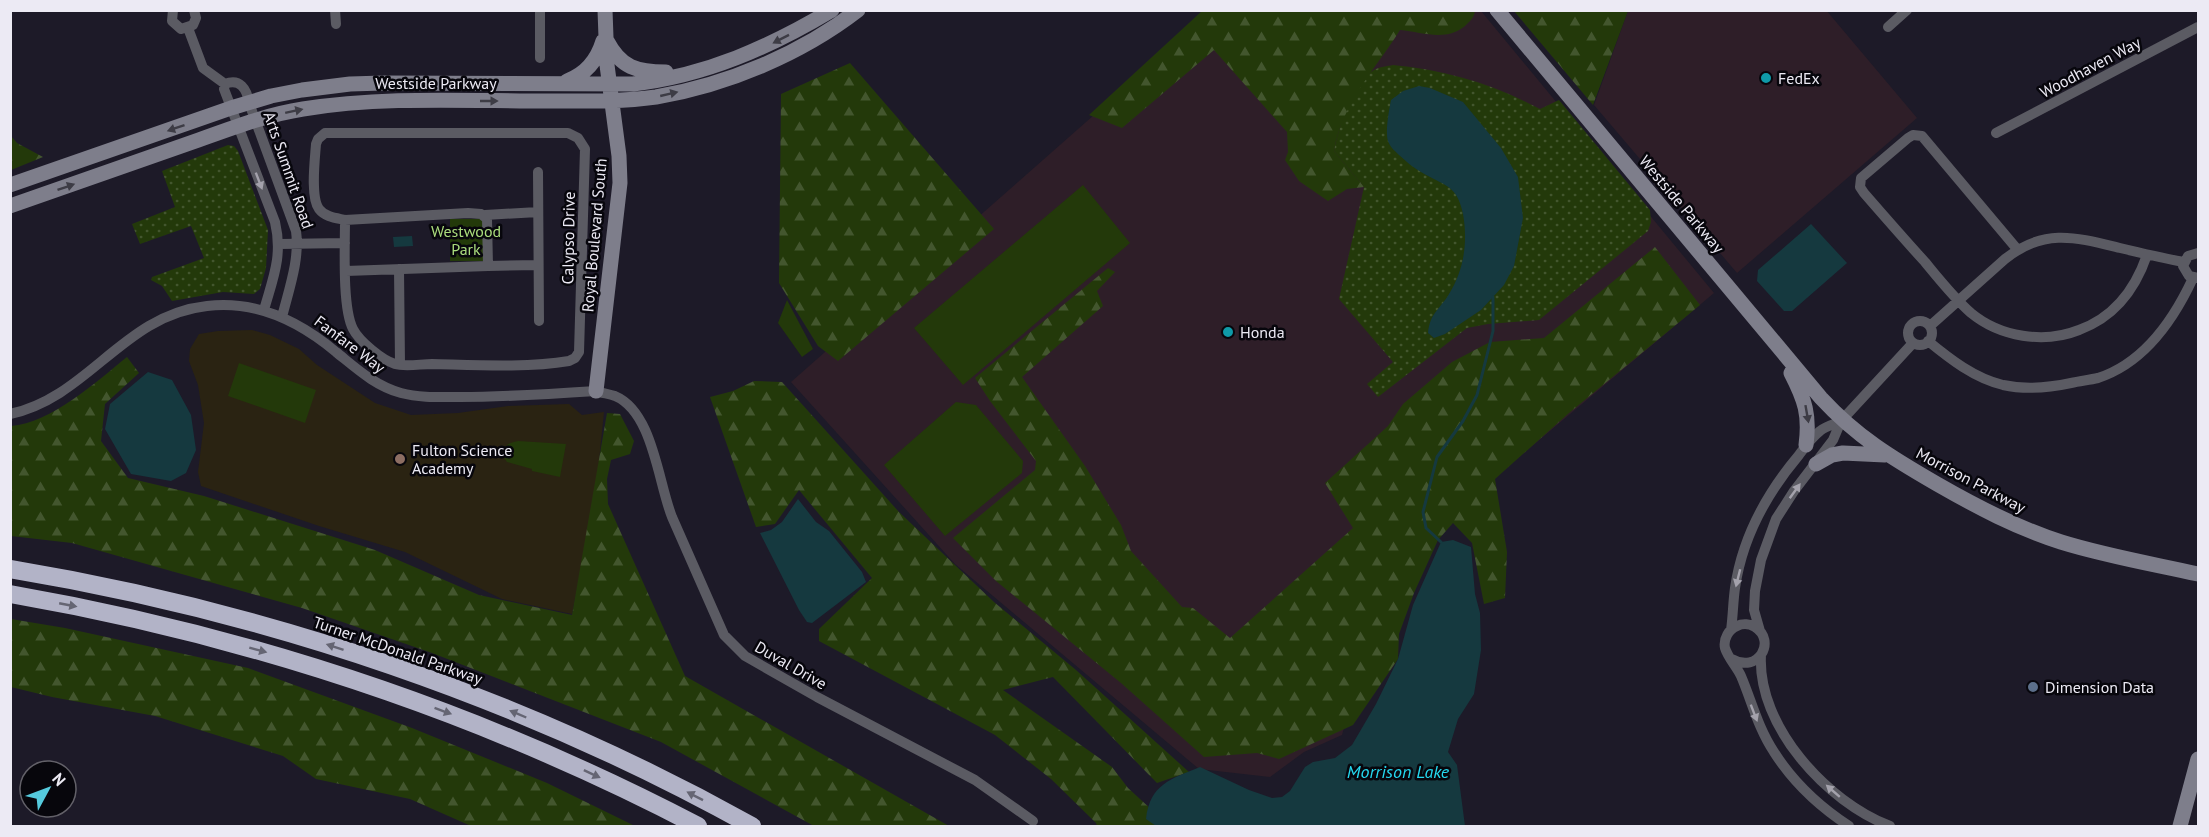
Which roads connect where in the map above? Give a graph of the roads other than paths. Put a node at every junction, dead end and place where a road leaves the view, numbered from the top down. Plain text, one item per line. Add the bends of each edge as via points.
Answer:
1 (173, 10) edge
2 (195, 10) edge
3 (335, 10) edge
4 (540, 10) edge
5 (605, 10) edge
6 (832, 10) edge
7 (858, 10) edge
8 (1497, 10) edge
9 (1907, 10) edge
10 (336, 24) dead end
11 (191, 26) junction
12 (1888, 27) dead end
13 (2199, 27) edge
14 (605, 35) junction
15 (540, 58) dead end
16 (699, 70) junction
17 (563, 82) junction
18 (609, 82) junction
19 (225, 84) junction
20 (611, 101) junction
21 (249, 103) junction
22 (231, 108) junction
23 (256, 121) junction
24 (238, 126) junction
25 (1996, 133) dead end
26 (538, 172) dead end
27 (10, 185) edge
28 (10, 206) edge
29 (538, 212) junction
30 (485, 215) junction
31 (345, 220) junction
32 (298, 242) junction
33 (345, 243) junction
34 (280, 244) junction
35 (2018, 249) junction
36 (2199, 254) edge
37 (2147, 255) junction
38 (2184, 262) junction
39 (538, 266) junction
40 (488, 267) junction
41 (399, 269) junction
42 (346, 271) junction
43 (2196, 278) edge
44 (1959, 301) junction
45 (264, 310) junction
46 (282, 317) junction
47 (538, 321) dead end
48 (1930, 326) junction
49 (1928, 341) junction
50 (1913, 343) junction
51 (1777, 346) junction
52 (400, 364) junction
53 (597, 392) junction
54 (10, 414) edge
55 (1841, 421) junction
56 (1806, 445) junction
57 (1889, 456) junction
58 (1816, 464) junction
59 (10, 569) edge
60 (2199, 574) edge
61 (10, 594) edge
62 (1731, 630) junction
63 (1760, 631) junction
64 (1761, 655) junction
65 (1732, 659) junction
66 (2199, 759) edge
67 (2187, 804) junction
68 (1033, 821) dead end
69 (1884, 825) edge
70 (698, 826) edge
71 (752, 826) edge
72 (1849, 826) edge
73 (2174, 826) edge
74 (2180, 826) edge

1 - 11 street via 174,25 182,29
2 - 11 street
3 - 10 street
4 - 15 street
5 - 14 main road, Royal Boulevard South
6 -> 16 main road, Westside Parkway via 772,44
20 -> 7 main road, Westside Parkway via 656,97 737,74 779,58
8 - 51 main road, Westside Parkway
9 - 12 street
11 - 19 street via 203,68
13 - 25 street, Woodhaven Way
14 - 16 main road via 614,55 637,70
14 - 17 main road via 594,62
14 - 18 main road, Royal Boulevard South
16 - 18 main road, Westside Parkway via 633,84
17 - 18 main road, Westside Parkway
17 - 21 main road, Westside Parkway via 350,84
18 - 20 main road, Royal Boulevard South
19 - 21 street, Arts Summit Road via 237,82 244,86
19 - 22 street, Arts Summit Road
23 -> 20 main road, Westside Parkway via 300,109 363,101
20 - 53 main road, Royal Boulevard South via 620,183
21 - 22 main road, Westside Parkway
21 - 23 street, Arts Summit Road
22 - 24 street, Arts Summit Road
22 -> 27 main road, Westside Parkway
23 - 24 main road, Westside Parkway
23 - 32 street, Arts Summit Road via 294,220
28 -> 24 main road, Westside Parkway
24 -> 34 street, Arts Summit Road
26 - 29 street
29 - 30 street
29 - 39 street
30 - 31 street
30 - 40 street
31 - 33 street, Calypso Drive
31 - 52 street, Calypso Drive via 326,215 315,199 316,144 326,133 568,133 578,138 585,149 579,352 575,358 501,365
32 - 33 street
32 - 34 street
32 - 46 street, Arts Summit Road
33 - 42 street, Calypso Drive
34 - 45 street, Arts Summit Road
35 - 37 street via 2039,240 2066,237
35 - 44 street
35 - 44 street via 1922,136 1908,138 1864,174 1860,183 1864,193
36 - 38 street via 2188,256
37 - 38 street
37 - 44 street via 2141,273 2115,309 2074,332 2040,337 2008,333 1982,322
38 - 43 street via 2186,274
39 - 40 street
39 - 47 street
40 - 41 street
41 - 42 street
41 - 52 street
42 - 52 street, Calypso Drive via 347,309 354,332 366,345
43 - 49 street via 2157,338 2098,378 2045,388 2002,385 1958,365
44 - 48 street
45 - 46 street, Fanfare Way
45 - 54 street, Fanfare Way via 220,305 172,313 137,332 59,394
46 - 53 street, Fanfare Way via 308,330 364,375 401,393 419,397 477,397
48 - 49 street via 1932,334
48 - 50 street via 1924,321 1913,323 1908,333
49 - 50 street via 1921,345
50 - 55 street
51 - 55 main road, Westside Parkway
51 -> 56 main road via 1803,396 1809,422
53 - 68 street, Duval Drive via 621,400 646,430 672,517 732,646 817,697 975,780
55 - 56 street via 1821,430
55 - 57 main road, Morrison Parkway
55 - 58 street
56 -> 62 street via 1780,477 1760,511 1743,555
57 - 58 main road via 1843,453
57 - 60 main road, Morrison Parkway via 1986,512 2023,528 2099,552
63 -> 58 street via 1754,609 1761,560 1776,519
71 -> 59 highway, Turner McDonald Parkway via 594,747 370,658 181,604
61 -> 70 highway via 176,628 362,682 548,754
62 - 63 street via 1749,624
62 - 65 street via 1725,641
63 - 64 street via 1764,643
64 - 65 street via 1751,663
69 -> 64 street via 1835,794 1789,742 1762,681
65 -> 72 street via 1774,752 1797,783
66 - 67 main road
67 - 73 main road
67 - 74 main road

